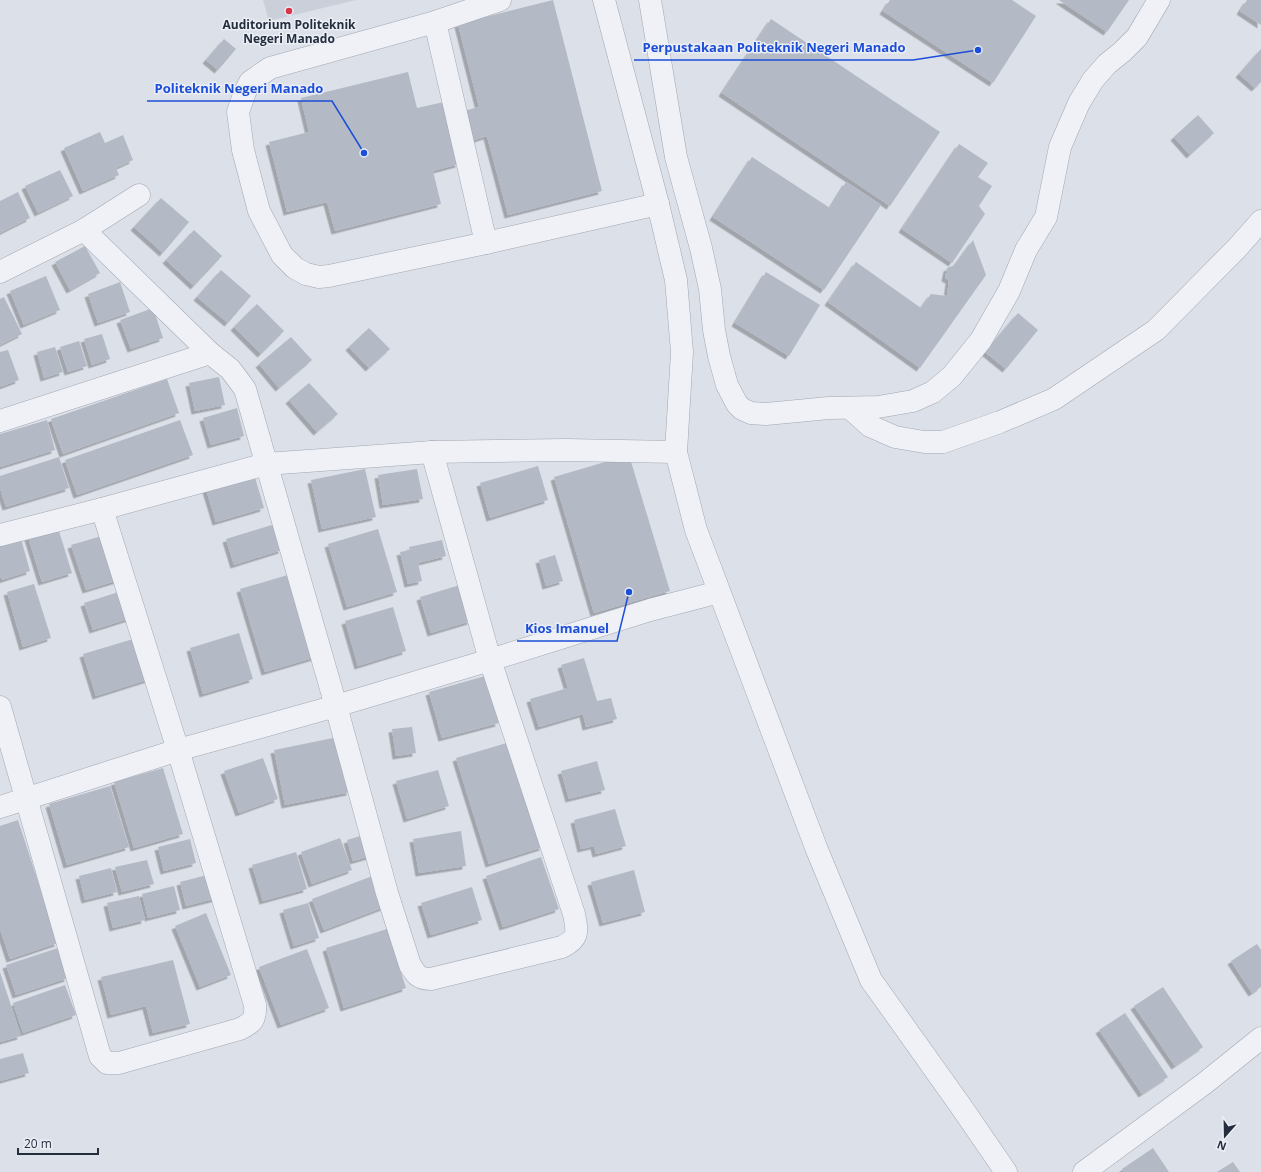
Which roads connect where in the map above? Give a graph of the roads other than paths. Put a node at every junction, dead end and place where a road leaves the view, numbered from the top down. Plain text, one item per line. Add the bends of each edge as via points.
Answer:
1 (500, 0) edge
2 (604, 0) edge
3 (650, 0) edge
4 (1159, 0) edge
5 (435, 22) junction
6 (139, 195) dead end
7 (658, 204) junction
8 (1261, 221) edge
9 (84, 230) junction
10 (486, 243) junction
11 (0, 272) edge
12 (210, 353) junction
13 (850, 408) junction
14 (0, 421) edge
15 (432, 452) junction
16 (676, 452) junction
17 (266, 464) junction
18 (102, 509) junction
19 (0, 535) edge
20 (719, 592) junction
21 (490, 660) junction
22 (336, 706) junction
23 (0, 707) edge
24 (178, 750) junction
25 (26, 799) junction
26 (0, 807) edge
27 (1261, 1038) edge
28 (1006, 1172) edge
29 (1084, 1172) edge

1 - 5 street
2 - 7 street
3 - 13 street via 676,157 701,248 710,289 714,330 727,385 737,404 751,413
4 - 13 street via 1137,37 1107,64 1079,103 1060,147 1046,218 1026,250 1009,292 981,340 952,376 933,392 912,401 878,407
5 - 10 street
5 - 10 street via 270,68 250,82 238,112 243,150 259,211 282,255 295,268 306,274 329,276
6 - 9 street
7 - 10 street
7 - 16 street via 676,280 682,352
8 - 13 street via 1156,330 1054,399 943,442 895,437 870,426
9 - 11 street
9 - 12 street
12 - 14 street
12 - 17 street via 230,369 245,389
15 - 16 street
15 - 17 street
15 - 21 street
16 - 20 street via 696,530
17 - 18 street
17 - 22 street
18 - 19 street
18 - 24 street
20 - 21 street via 650,610
20 - 28 street via 870,980
21 - 22 street
21 - 22 street via 574,914 575,937 571,943 562,947 431,979 424,979 414,972 387,893
22 - 24 street
23 - 25 street
24 - 25 street
24 - 25 street via 255,1006 254,1019 240,1029 119,1063 112,1064 103,1060 98,1053
25 - 26 street
27 - 29 street via 1205,1083

